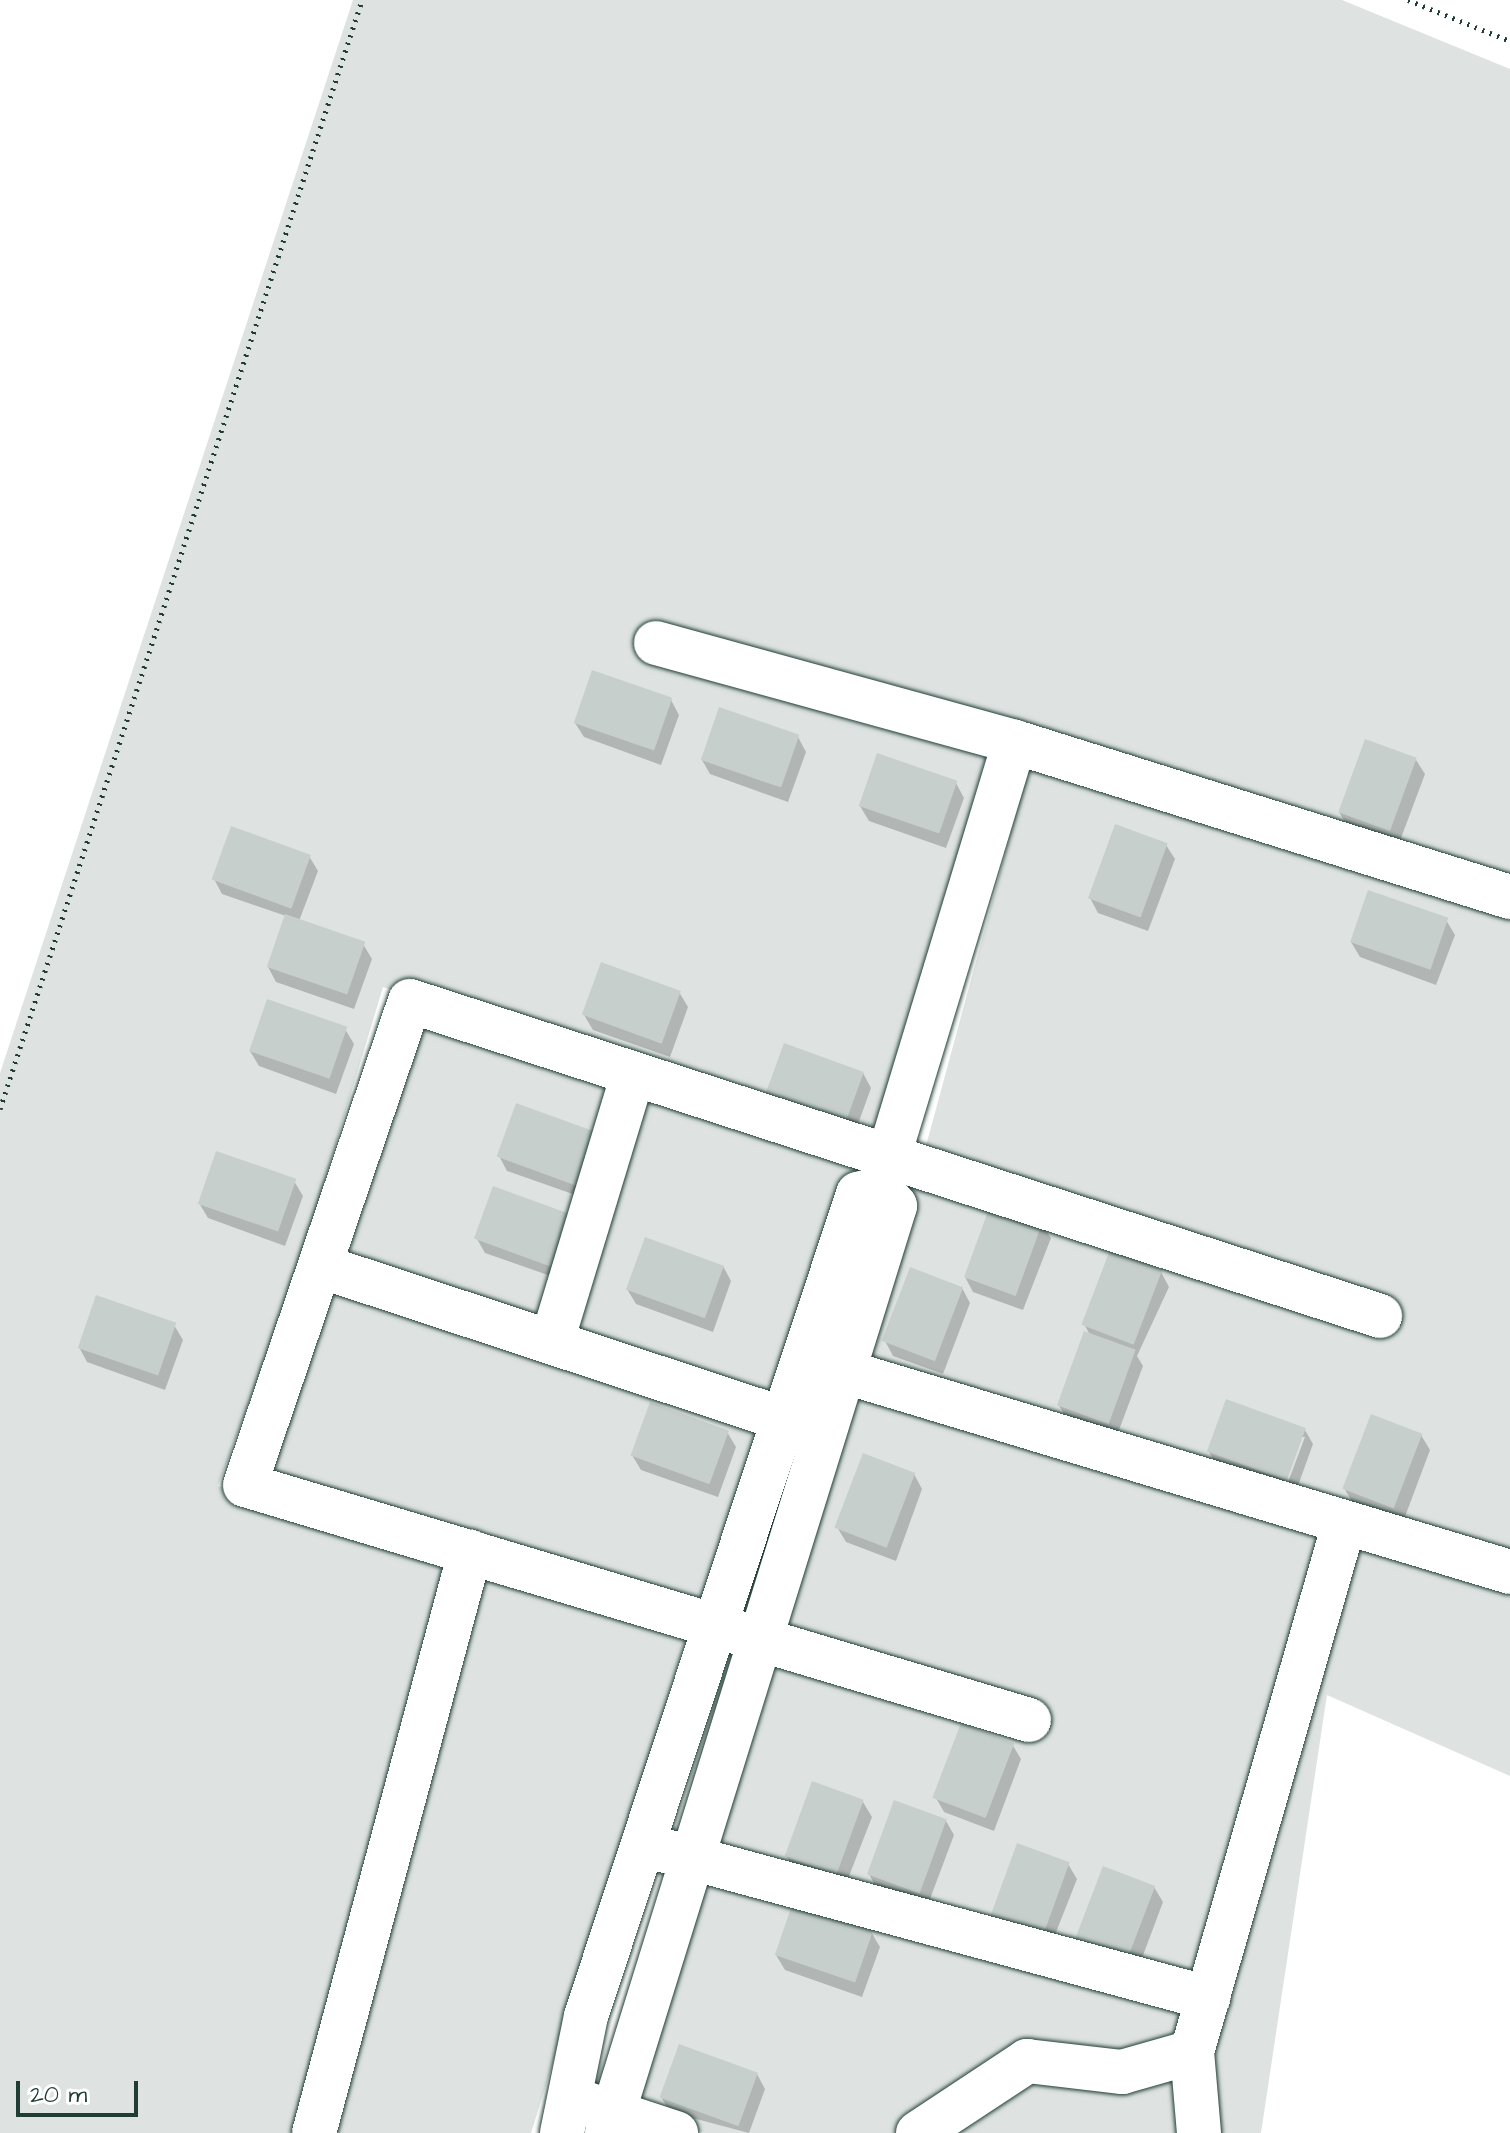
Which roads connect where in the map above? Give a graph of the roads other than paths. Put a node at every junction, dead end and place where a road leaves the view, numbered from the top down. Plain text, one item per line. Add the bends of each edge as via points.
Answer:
1 (656, 643) dead end
2 (1015, 742) junction
3 (1510, 897) edge
4 (633, 1075) junction
5 (884, 1172) junction
6 (320, 1266) junction
7 (1380, 1316) dead end
8 (552, 1341) junction
9 (839, 1370) junction
10 (802, 1425) junction
11 (1344, 1524) junction
12 (470, 1552) junction
13 (1510, 1572) edge
14 (716, 1626) junction
15 (757, 1638) junction
16 (1029, 1720) dead end
17 (643, 1845) junction
18 (689, 1857) junction
19 (1208, 1998) junction
20 (1192, 2052) junction
21 (565, 2116) edge
22 (610, 2122) edge
23 (314, 2133) edge
24 (676, 2133) edge
25 (918, 2133) edge
26 (1199, 2133) edge

1 - 2 street
2 - 3 street
2 - 5 street
4 - 5 street
4 - 6 street via 410,1001
4 - 8 street
5 - 7 street
5 - 9 street via 895,1206
5 - 10 street via 858,1194
6 - 8 street
6 - 12 street via 245,1485
8 - 10 street
9 - 10 street
9 - 11 street
10 - 14 street
10 - 15 street
11 - 13 street
11 - 19 street
12 - 14 street
12 - 23 street
14 - 15 street
14 - 17 street
15 - 16 street
15 - 18 street
17 - 18 street
17 - 21 street via 586,2016
18 - 19 street
18 - 22 street
19 - 20 street
20 - 25 street via 1122,2072 1027,2061
20 - 26 street
21 - 22 street
22 - 24 street

